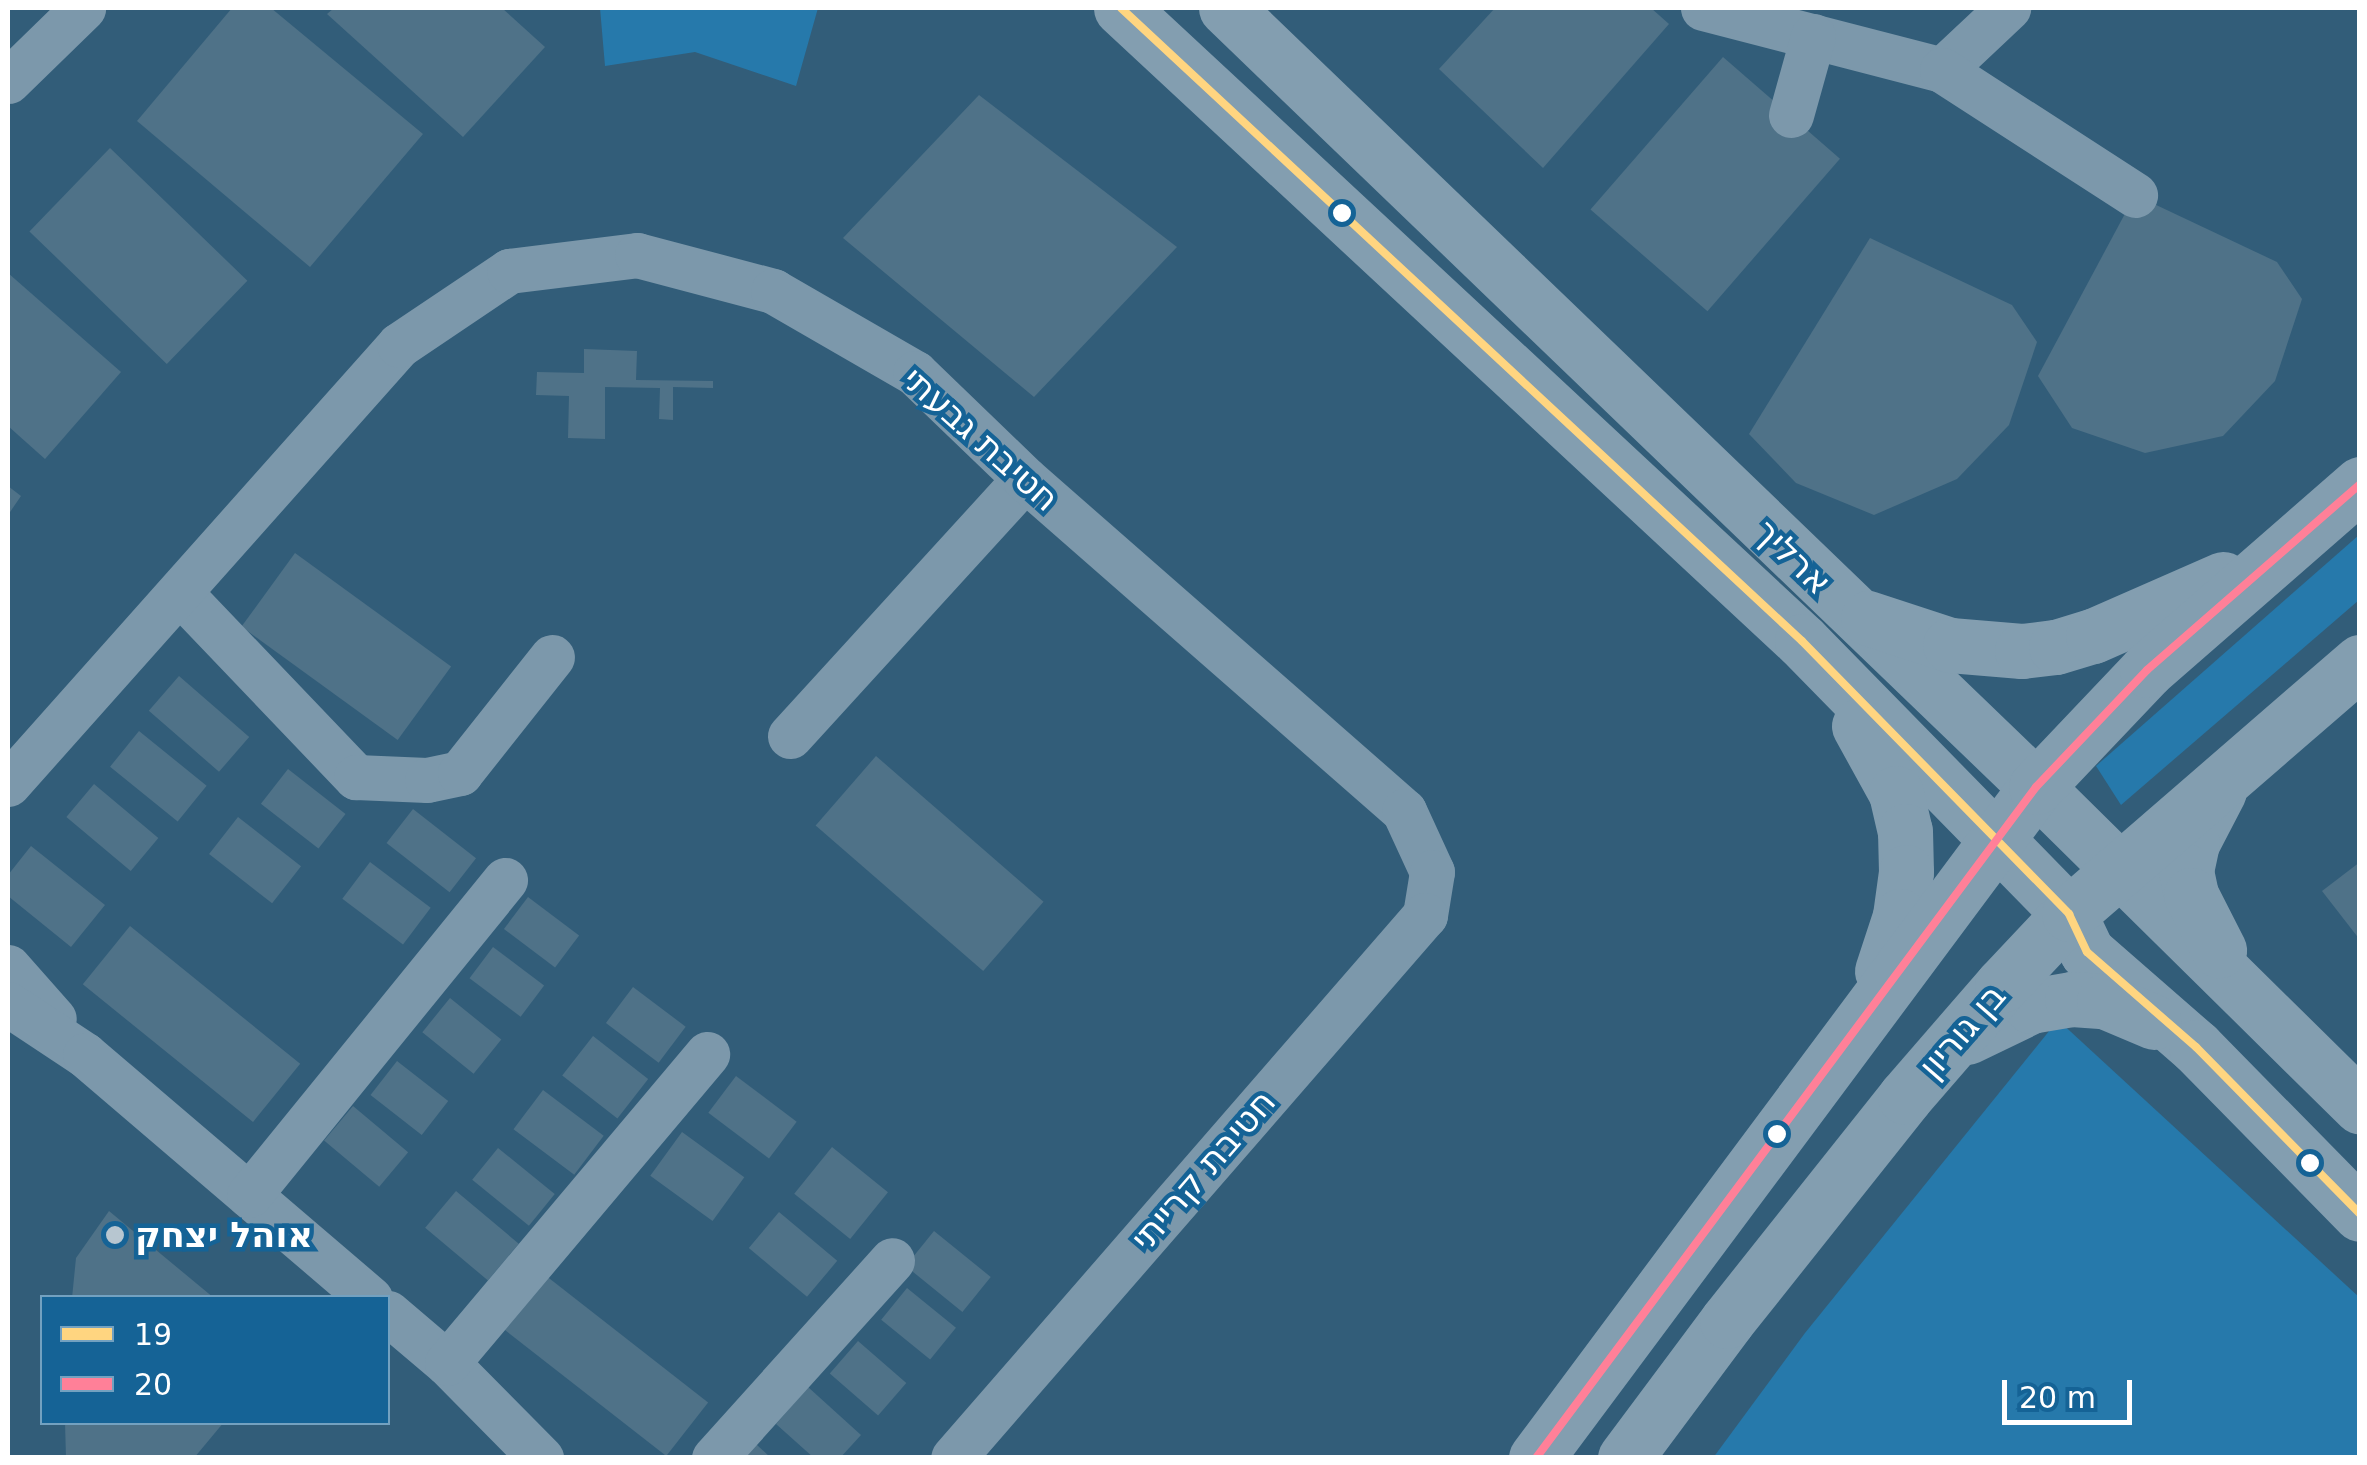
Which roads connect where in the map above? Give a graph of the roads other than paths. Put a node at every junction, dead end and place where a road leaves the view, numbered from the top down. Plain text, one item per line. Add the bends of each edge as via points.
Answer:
1 (83, 8) edge
2 (1121, 8) edge
3 (1226, 8) edge
4 (1703, 8) edge
5 (2008, 8) edge
6 (1813, 36) junction
7 (1942, 70) junction
8 (8, 81) edge
9 (1792, 116) dead end
10 (2136, 196) dead end
11 (1025, 480) junction
12 (2360, 484) edge
13 (2276, 555) junction
14 (180, 593) junction
15 (1842, 604) junction
16 (1802, 641) junction
17 (552, 656) dead end
18 (2360, 662) edge
19 (790, 736) dead end
20 (2232, 771) junction
21 (8, 784) edge
22 (2036, 788) junction
23 (1994, 839) junction
24 (2118, 870) junction
25 (1432, 872) joint
26 (506, 880) dead end
27 (2069, 914) junction
28 (8, 966) edge
29 (2246, 996) junction
30 (8, 1004) edge
31 (1862, 1018) junction
32 (2188, 1040) junction
33 (708, 1054) dead end
34 (85, 1055) junction
35 (1937, 1060) junction
36 (2360, 1106) edge
37 (249, 1195) junction
38 (2360, 1214) edge
39 (892, 1260) dead end
40 (366, 1295) edge
41 (390, 1315) edge
42 (447, 1363) junction
43 (541, 1458) edge
44 (714, 1458) edge
45 (953, 1458) edge
46 (1536, 1458) edge
47 (1625, 1458) edge

1 - 8 street
2 - 16 main road, ארליך
3 - 15 main road, ארליך
4 - 6 street
5 - 7 street
6 - 7 street
6 - 9 street
7 - 10 street
11 - 14 street, חטיבת גבעתי via 915,372 773,291 637,255 509,271 399,345
11 - 19 street
11 - 25 street, חטיבת גבעתי via 1404,812
12 - 13 main road
13 - 15 main road via 2056,647 1950,645 1905,634
13 - 22 main road via 2146,670
14 - 17 street via 356,777 427,780 460,774
14 - 21 street, חטיבת גבעתי
15 - 22 main road, ארליך
16 - 23 main road, ארליך
16 - 31 main road via 1875,750 1905,831 1900,916
18 - 20 main road, בן גוריון
20 - 24 main road, בן גוריון
20 - 29 main road via 2206,810 2186,871 2205,928
22 - 23 main road
22 - 24 main road, ארליך
23 - 27 main road, ארליך
23 - 31 main road
24 - 27 main road, בן גוריון
24 - 29 main road, ארליך
25 - 45 street, חטיבת קרייתי via 1425,915
26 - 37 street
27 - 32 main road, ארליך via 2087,952
27 - 35 main road, בן גוריון
28 - 34 street
29 - 36 main road, ארליך
30 - 34 street
31 - 46 main road
32 - 35 main road via 2134,1012 2072,999 2031,1006 1977,1030
32 - 38 main road, ארליך
33 - 42 street
34 - 37 street
35 - 47 main road, בן גוריון
37 - 40 street
39 - 44 street
41 - 42 street
42 - 43 street

